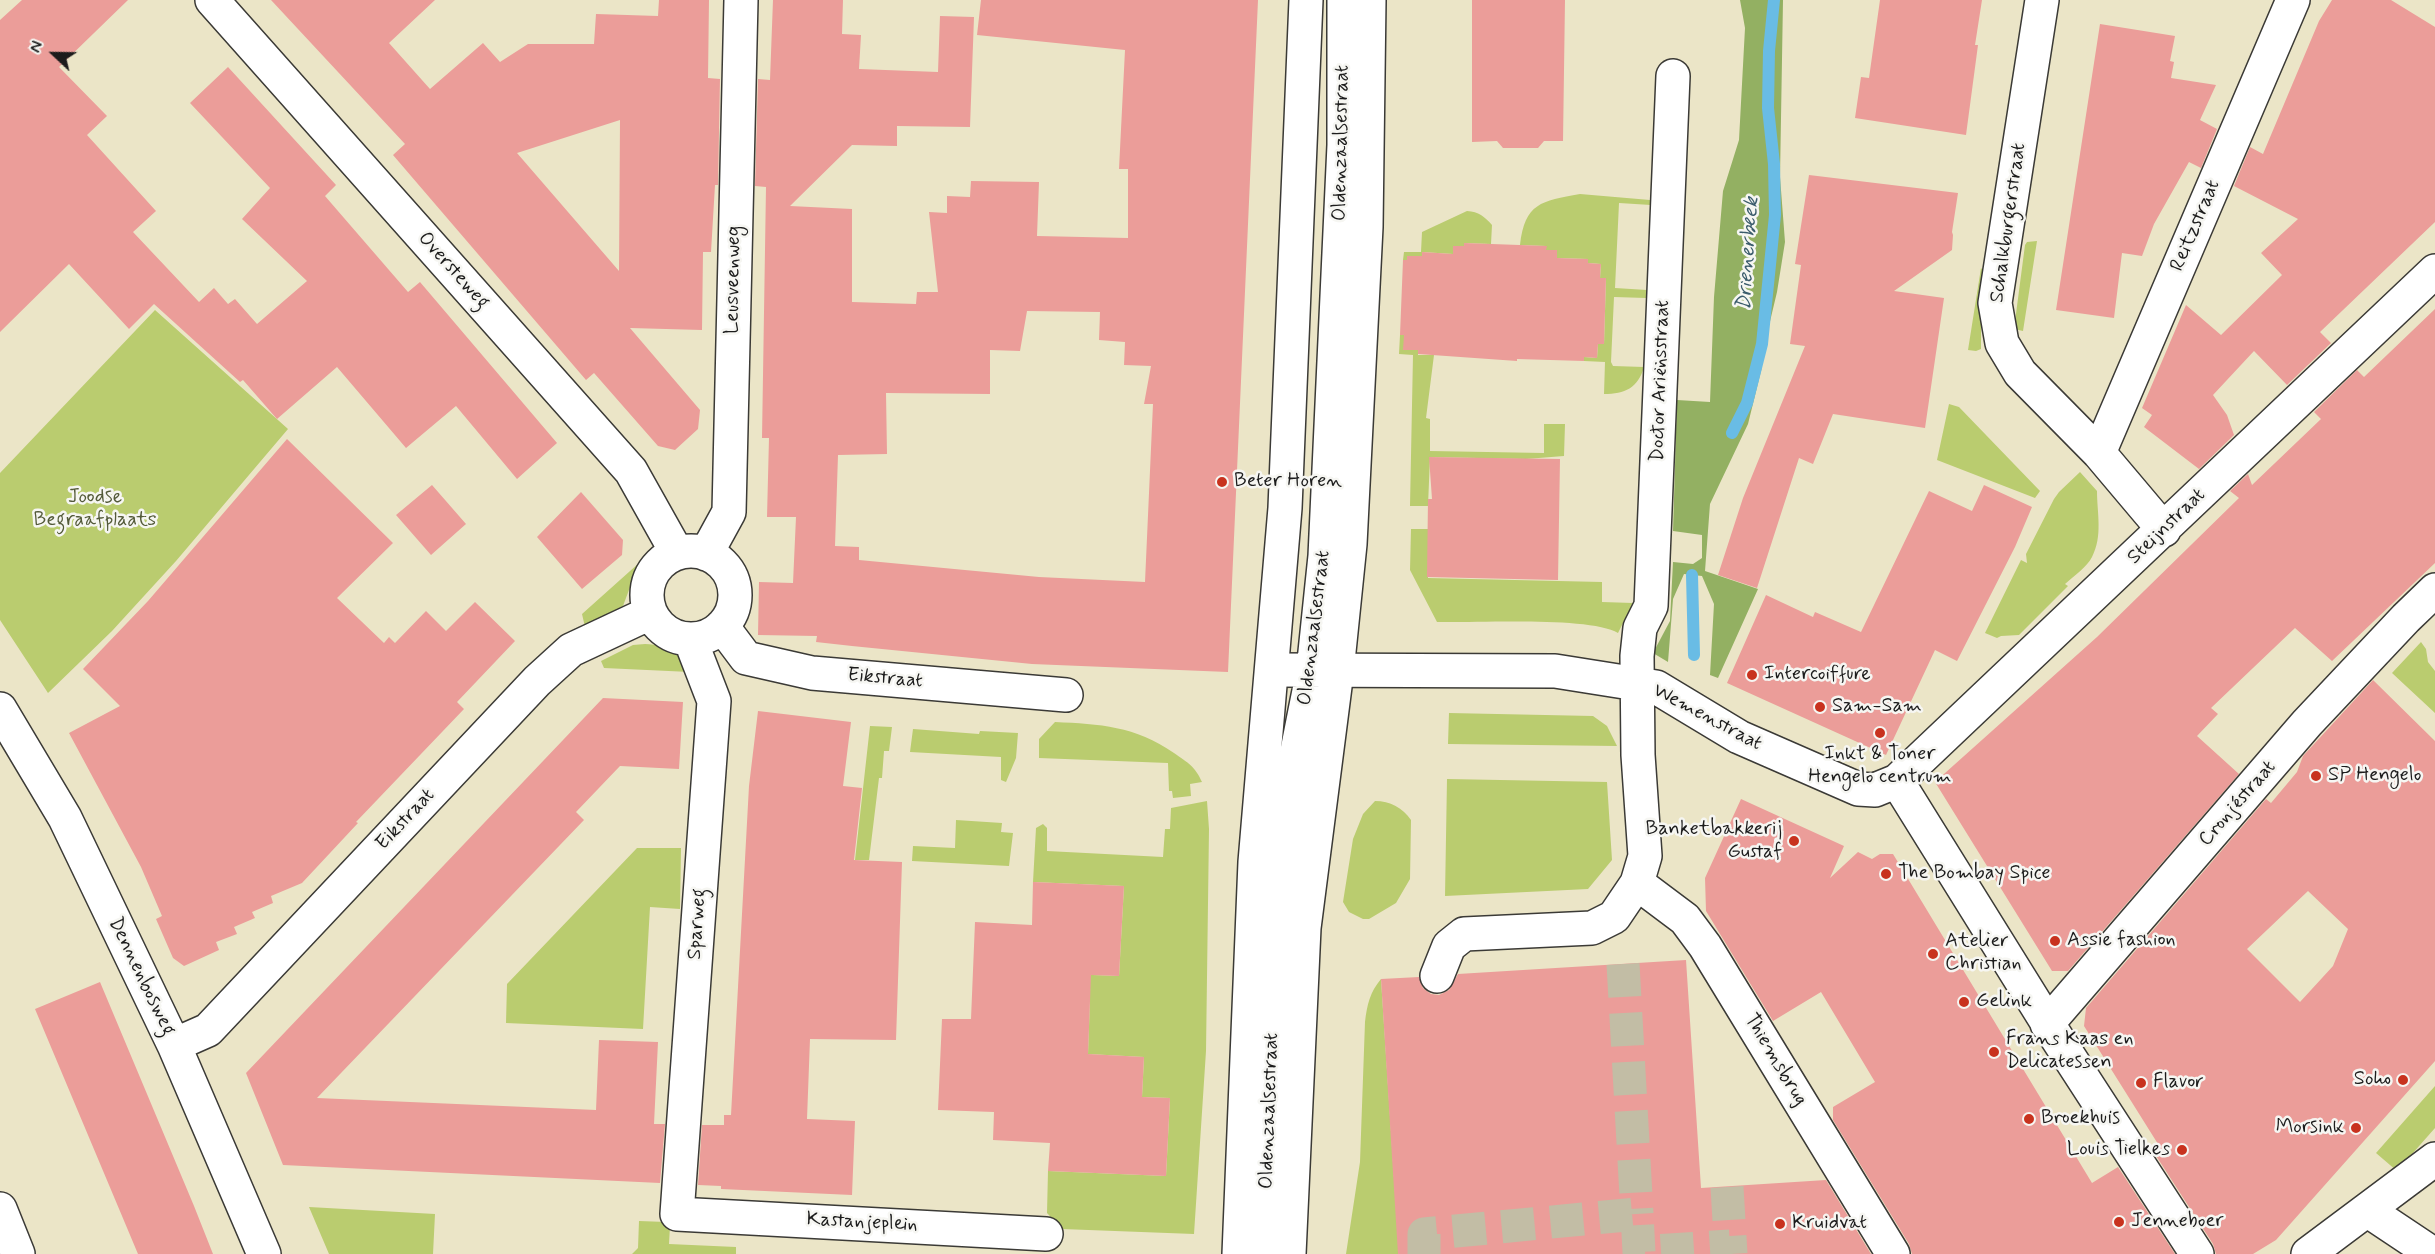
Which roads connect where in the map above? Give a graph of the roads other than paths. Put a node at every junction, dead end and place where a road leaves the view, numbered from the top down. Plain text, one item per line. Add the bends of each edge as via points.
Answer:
1 (212, 0) edge
2 (741, 0) edge
3 (1306, 0) edge
4 (1344, 0) edge
5 (1369, 0) edge
6 (2042, 0) edge
7 (2293, 0) edge
8 (1673, 76) dead end
9 (2435, 271) edge
10 (2099, 453) junction
11 (2164, 530) junction
12 (691, 554) junction
13 (2435, 590) edge
14 (650, 613) junction
15 (722, 626) junction
16 (690, 639) junction
17 (1272, 670) junction
18 (1325, 671) junction
19 (1638, 683) junction
20 (1066, 695) dead end
21 (0, 709) edge
22 (1897, 781) junction
23 (1637, 883) junction
24 (1437, 976) dead end
25 (2048, 1024) junction
26 (174, 1045) junction
27 (2435, 1159) edge
28 (0, 1209) edge
29 (2367, 1210) junction
30 (677, 1214) joint
31 (1046, 1234) dead end
32 (18, 1254) edge
33 (264, 1254) edge
34 (1239, 1254) edge
35 (1265, 1254) edge
36 (1289, 1254) edge
37 (1893, 1254) edge
38 (2197, 1254) edge
39 (2308, 1254) edge
40 (2433, 1254) edge

1 - 12 street, Oversteweg via 632,471
2 - 12 street, Leusveenweg via 729,512
3 - 17 street, Oldenzaalsestraat via 1285,508
4 - 18 street, Oldenzaalsestraat via 1344,145 1326,532
5 - 18 street, Oldenzaalsestraat via 1366,227 1350,544
6 - 10 street, Schalkburgerstraat via 1995,303 2002,343 2020,373
7 - 10 street, Reitzstraat
8 - 19 street, Doctor Ariënsstraat via 1651,606 1640,627
9 - 11 street, Steijnstraat
10 - 11 street, Schalkburgerstraat
11 - 22 street, Steijnstraat
12 - 14 street via 659,564 646,592
12 - 15 street via 724,567 734,586 733,607
13 - 25 street, Cronjéstraat via 2307,723
14 - 16 street via 673,636
14 - 26 street, Eikstraat via 571,650 537,681 208,1030
15 - 16 street via 707,636
15 - 20 street, Eikstraat via 747,658 812,673
16 - 30 street, Sparweg via 714,701
17 - 18 street, Wemenstraat
17 - 34 street, Oldenzaalsestraat via 1255,862
18 - 19 street, Wemenstraat via 1555,671
18 - 35 street, Oldenzaalsestraat via 1296,756 1278,927
18 - 36 street, Oldenzaalsestraat via 1304,928
19 - 22 street, Wemenstraat via 1656,687 1738,737 1858,789 1875,790
19 - 23 street via 1645,856
21 - 26 street, Dennenbosweg via 65,818
22 - 25 street
23 - 24 street via 1614,917 1592,928 1464,934 1449,946
23 - 37 street, Thiemsbrug via 1685,919 1705,946
25 - 38 street
26 - 33 street, Dennenbosweg
27 - 29 street
28 - 32 street
29 - 39 street
29 - 40 street
30 - 31 street, Kastanjeplein

